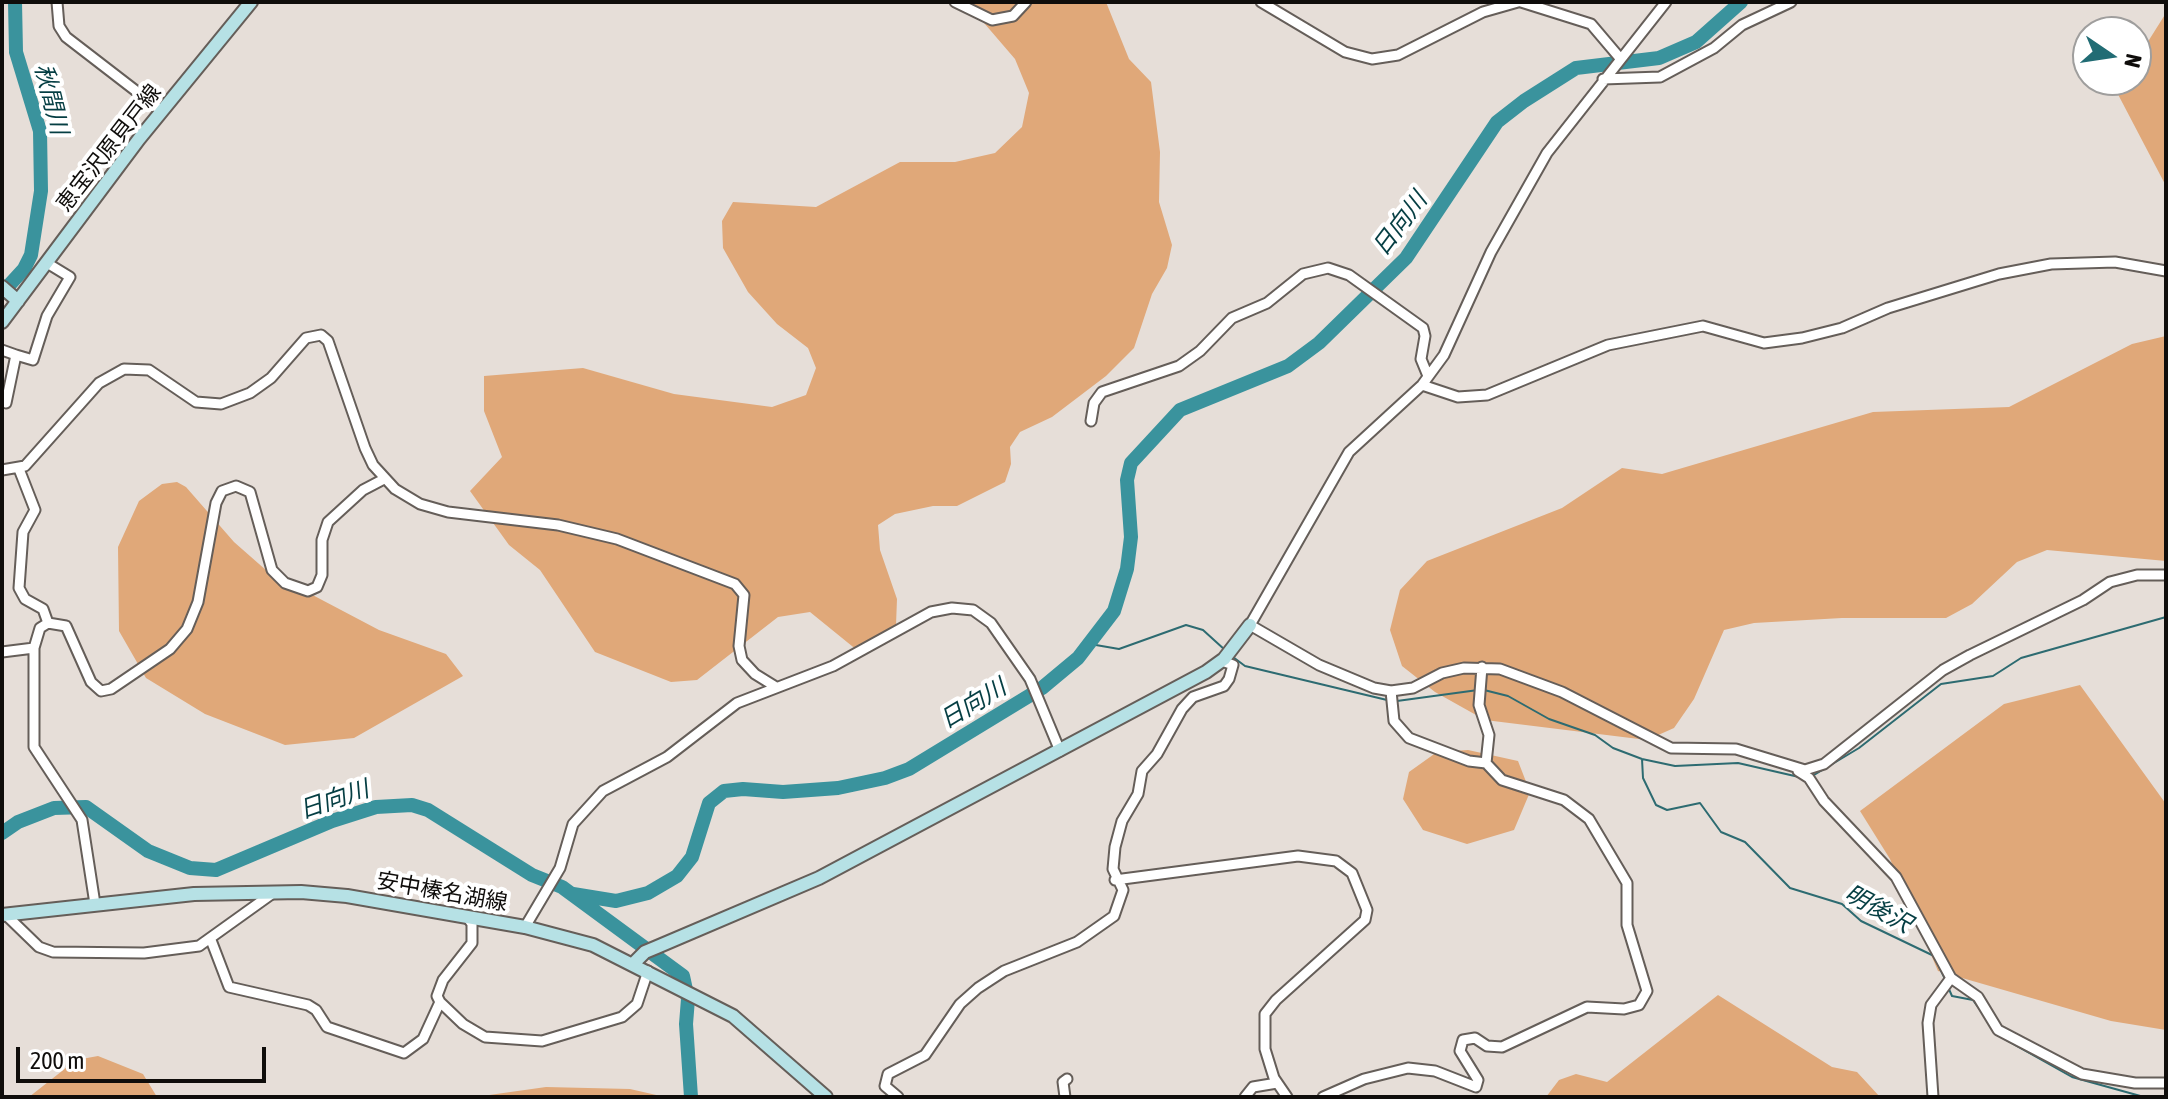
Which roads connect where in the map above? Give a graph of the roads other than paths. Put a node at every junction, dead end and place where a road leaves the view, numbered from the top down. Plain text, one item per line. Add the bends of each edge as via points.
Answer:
1 (57, 2) edge
2 (251, 2) edge
3 (955, 2) edge
4 (1026, 2) edge
5 (1261, 2) edge
6 (1520, 2) edge
7 (1666, 2) edge
8 (1791, 2) edge
9 (1618, 59) junction
10 (1605, 77) junction
11 (162, 111) junction
12 (47, 263) junction
13 (2166, 271) edge
14 (2, 287) edge
15 (15, 299) junction
16 (2, 322) edge
17 (2, 350) edge
18 (16, 355) junction
19 (1425, 381) junction
20 (6, 403) dead end
21 (1091, 421) dead end
22 (19, 469) junction
23 (2, 470) edge
24 (384, 479) junction
25 (2166, 575) edge
26 (48, 623) junction
27 (1250, 625) junction
28 (34, 648) junction
29 (2, 652) edge
30 (1226, 657) junction
31 (1482, 667) junction
32 (776, 687) junction
33 (1391, 691) junction
34 (1060, 751) junction
35 (1486, 763) junction
36 (1795, 769) junction
37 (1115, 880) junction
38 (273, 893) junction
39 (95, 904) junction
40 (4, 915) edge
41 (467, 917) junction
42 (525, 927) junction
43 (211, 940) junction
44 (633, 964) junction
45 (648, 971) junction
46 (1951, 978) junction
47 (440, 1002) junction
48 (1067, 1079) dead end
49 (1277, 1083) junction
50 (2166, 1083) edge
51 (826, 1097) edge
52 (898, 1097) edge
53 (1065, 1097) edge
54 (1245, 1097) edge
55 (1287, 1097) edge
56 (1323, 1097) edge
57 (1933, 1097) edge

1 - 11 street via 59,26 66,37
2 - 11 main road, 恵宝沢原貝戸線
3 - 4 street via 992,20 1013,16
5 - 6 street via 1345,52 1372,59 1398,55 1483,12
6 - 9 street via 1591,24
7 - 9 street
8 - 10 street via 1742,25 1714,48 1660,77
9 - 10 street
10 - 19 street via 1537,167 1444,355
11 - 12 main road, 恵宝沢原貝戸線
12 - 15 main road, 恵宝沢原貝戸線
12 - 18 street via 70,277 47,316 33,360
13 - 19 street via 2115,262 2051,264 1999,274 1802,338 1764,343 1703,326 1608,345 1487,395 1458,397
14 - 15 main road
15 - 16 main road, 恵宝沢原貝戸線
17 - 18 street
18 - 20 street
19 - 21 street via 1423,328 1349,275 1328,268 1303,274 1267,303 1232,318 1179,366 1102,392
19 - 27 street via 1349,452
22 - 23 street
22 - 24 street via 112,374 142,368 196,402 232,402 271,378 306,338 316,334 328,341 365,448
22 - 26 street via 35,510 23,532 19,588 25,599 43,609
24 - 26 street via 363,490 328,522 322,575 317,587 308,591 285,583 272,570 250,492 236,486 222,491 198,602 187,629 170,649 106,691 91,682 70,630
24 - 32 street via 420,504 592,533 740,587 742,660
25 - 36 street via 2110,582 1970,655 1943,670 1824,764
26 - 28 street via 40,628
27 - 30 main road
27 - 33 street via 1342,677
28 - 29 street
28 - 39 street via 34,747 79,815
30 - 34 main road
30 - 37 street via 1233,665 1224,686 1193,697 1142,771 1115,847
31 - 33 street via 1453,670 1413,688
31 - 35 street via 1479,705 1489,735
31 - 36 street via 1562,692 1671,748 1736,749
32 - 34 street via 862,652 918,618 952,608 983,615 1012,650 1047,714
32 - 42 street via 728,708 667,757 603,791 573,824 560,868
33 - 35 street via 1394,721 1409,738
34 - 44 main road via 819,878 651,949
35 - 56 street via 1502,780 1574,805 1598,831 1627,883 1626,918 1643,967 1646,997 1624,1009 1595,1005 1577,1010 1502,1047 1475,1038 1463,1040 1460,1051 1478,1080 1476,1087 1435,1071 1408,1068
36 - 46 street via 1809,778 1896,877
37 - 49 street via 1298,856 1336,861 1352,873 1367,910 1365,920 1265,1014 1265,1049
37 - 52 street via 1123,890 1114,916 1077,942 1004,971 978,988 960,1004 925,1055 888,1074 885,1086
38 - 39 main road, 安中榛名湖線
38 - 41 main road, 安中榛名湖線 via 331,894
38 - 43 street
39 - 40 main road, 安中榛名湖線
40 - 43 street via 39,947 53,952 144,953
41 - 42 main road, 安中榛名湖線
41 - 47 street via 472,943 447,972
42 - 44 main road, 安中榛名湖線 via 582,941
43 - 47 street via 229,987 308,1005 327,1027 404,1053 423,1039
44 - 45 main road, 安中榛名湖線
45 - 47 street via 637,1004 622,1017 542,1041 485,1037
45 - 51 main road, 安中榛名湖線 via 756,1032
46 - 50 street via 1978,997 1998,1030 2071,1069 2101,1079
46 - 57 street via 1931,1005 1928,1023
48 - 53 street
49 - 54 street via 1253,1087
49 - 55 street

